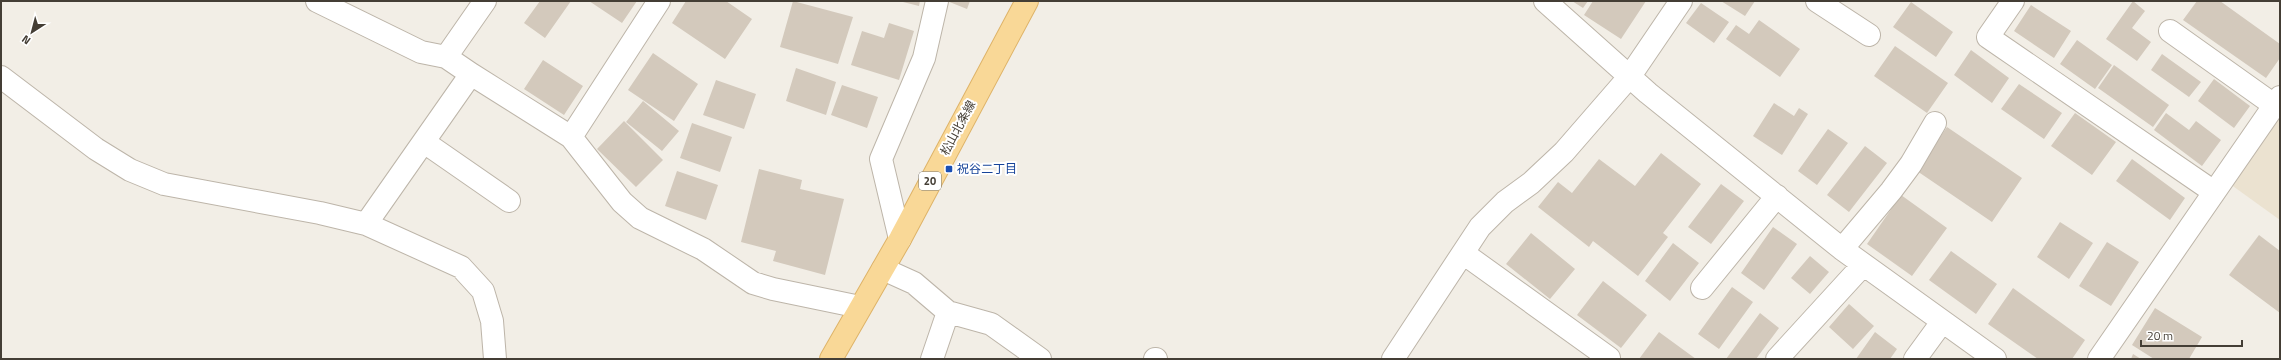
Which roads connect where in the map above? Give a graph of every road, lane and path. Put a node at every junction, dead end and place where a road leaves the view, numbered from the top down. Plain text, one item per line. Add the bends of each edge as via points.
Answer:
1 (317, 1) edge
2 (484, 1) edge
3 (659, 1) edge
4 (937, 1) edge
5 (1027, 1) edge
6 (1545, 1) edge
7 (1681, 1) edge
8 (1817, 1) edge
9 (2013, 1) edge
10 (2170, 31) dead end
11 (1869, 35) dead end
12 (446, 58) junction
13 (471, 74) junction
14 (1630, 76) junction
15 (1, 77) edge
16 (2277, 101) edge
17 (1935, 123) dead end
18 (571, 137) junction
19 (424, 142) junction
20 (2214, 192) junction
21 (1777, 196) junction
22 (509, 201) dead end
23 (366, 224) junction
24 (900, 240) junction
25 (1842, 249) junction
26 (1463, 253) junction
27 (1863, 265) junction
28 (883, 269) junction
29 (1702, 288) dead end
30 (860, 307) junction
31 (948, 312) junction
32 (1942, 322) junction
33 (1609, 358) edge
34 (495, 359) edge
35 (831, 359) edge
36 (932, 359) edge
37 (1040, 359) edge
38 (1393, 359) edge
39 (1777, 359) edge
40 (1915, 359) edge
41 (1995, 359) edge
42 (2099, 359) edge

1 - 12 street via 421,52
2 - 12 street
3 - 18 street
4 - 24 street via 924,58 881,159
5 - 24 main road, 松山北条線 / 20
6 - 14 street
7 - 14 street
8 - 11 street
9 - 20 street via 1988,37
10 - 16 street
12 - 13 street
13 - 18 street
13 - 19 street
14 - 21 street
14 - 26 street via 1564,152 1480,227
15 - 23 street via 96,149 130,170 164,184
16 - 20 street
17 - 25 street via 1911,164
18 - 30 street via 622,202 640,218 703,249 753,282 773,289
19 - 22 street
19 - 23 street
20 - 42 street
21 - 25 street
21 - 29 street
23 - 34 street via 461,267 483,291 492,321
24 - 28 main road, 松山北条線 / 20
25 - 27 street
26 - 33 street
26 - 38 street
27 - 32 street
27 - 39 street
28 - 30 main road, 松山北条線 / 20
28 - 31 street via 914,283
30 - 35 main road, 松山北条線 / 20
31 - 36 street
31 - 37 street via 991,324
32 - 40 street
32 - 41 street

